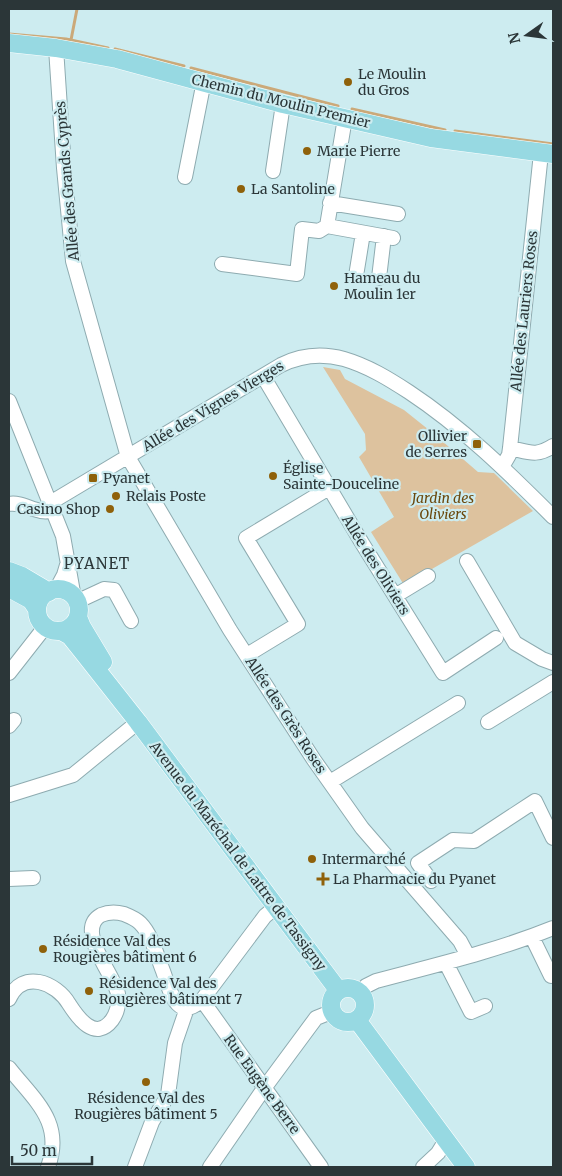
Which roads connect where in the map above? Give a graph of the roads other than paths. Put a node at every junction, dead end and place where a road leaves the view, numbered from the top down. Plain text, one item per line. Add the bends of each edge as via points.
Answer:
1 (9, 43) edge
2 (56, 48) junction
3 (204, 81) junction
4 (283, 104) junction
5 (344, 118) junction
6 (547, 154) edge
7 (273, 171) dead end
8 (185, 177) dead end
9 (330, 203) junction
10 (398, 214) dead end
11 (327, 226) junction
12 (363, 233) junction
13 (222, 264) dead end
14 (356, 276) dead end
15 (379, 278) dead end
16 (263, 376) junction
17 (9, 401) edge
18 (553, 446) edge
19 (510, 448) junction
20 (128, 457) junction
21 (502, 467) junction
22 (329, 488) junction
23 (9, 504) edge
24 (51, 506) junction
25 (550, 514) edge
26 (67, 556) junction
27 (467, 561) dead end
28 (9, 571) edge
29 (428, 576) dead end
30 (9, 588) edge
31 (52, 591) junction
32 (395, 596) junction
33 (76, 606) junction
34 (37, 609) junction
35 (131, 621) dead end
36 (53, 629) junction
37 (496, 638) dead end
38 (247, 655) junction
39 (553, 663) edge
40 (9, 673) edge
41 (553, 682) edge
42 (458, 703) dead end
43 (138, 722) junction
44 (488, 722) dead end
45 (330, 782) junction
46 (9, 795) edge
47 (553, 838) edge
48 (33, 878) dead end
49 (9, 879) edge
50 (431, 881) dead end
51 (276, 906) junction
52 (553, 928) edge
53 (532, 937) junction
54 (468, 956) junction
55 (446, 963) junction
56 (553, 975) edge
57 (338, 990) junction
58 (360, 993) junction
59 (9, 999) edge
60 (202, 1000) junction
61 (485, 1006) dead end
62 (187, 1008) junction
63 (331, 1012) junction
64 (357, 1020) junction
65 (9, 1068) edge
66 (265, 1087) junction
67 (446, 1140) junction
68 (48, 1167) edge
69 (135, 1167) edge
70 (210, 1167) edge
71 (321, 1167) edge
72 (423, 1167) edge
73 (466, 1167) edge

1 - 2 main road, Chemin du Moulin Premier
2 - 3 main road, Chemin du Moulin Premier via 116,58
2 - 20 street, Allée des Grands Cyprès via 73,262
3 - 4 main road, Chemin du Moulin Premier
3 - 8 street
4 - 5 main road, Chemin du Moulin Premier
4 - 7 street
5 - 6 main road, Chemin du Moulin Premier via 431,138
5 - 9 street
6 - 19 street, Allée des Lauriers Roses
9 - 10 street
9 - 11 street
11 - 12 street
11 - 13 street via 319,231 302,229 297,274
12 - 14 street
12 - 15 street via 389,237
16 - 20 street, Allée des Vignes Vierges
16 - 21 street, Allée des Vignes Vierges via 304,356 344,359 363,366 387,378 447,419
16 - 22 street, Allée des Oliviers
17 - 24 street
18 - 19 street via 534,454
19 - 21 street, Allée des Lauriers Roses
20 - 24 street, Allée des Vignes Vierges
20 - 38 street, Allée des Grès Roses
21 - 25 street, Allée des Vignes Vierges
22 - 32 street, Allée des Oliviers
22 - 38 street via 246,538 298,624
23 - 24 street via 46,513
24 - 26 street
26 - 31 street via 64,575
26 - 33 street
27 - 39 street via 515,643
28 - 31 main road
29 - 32 street
30 - 34 main road via 31,600
31 - 33 main road via 63,590
31 - 34 main road via 39,601
32 - 37 street, Allée des Oliviers via 443,673
33 - 35 street via 104,589 114,590
33 - 36 main road via 70,628
33 - 43 main road via 82,627
34 - 36 main road via 37,615
36 - 40 street
36 - 43 main road via 70,636
38 - 45 street, Allée des Grès Roses
41 - 44 street
42 - 45 street
43 - 46 street via 73,775
43 - 51 main road, Avenue du Maréchal de Lattre de Tassigny
45 - 54 street, Allée des Grès Roses via 362,828 460,941
47 - 50 street via 535,801 474,841 453,840 418,863
48 - 49 street
51 - 57 main road, Avenue du Maréchal de Lattre de Tassigny
51 - 60 street
52 - 53 street
53 - 54 street
53 - 56 street
54 - 55 street
55 - 58 street via 376,981
55 - 61 street via 471,1012
57 - 58 main road via 349,988
57 - 63 main road via 331,1000
58 - 64 main road via 365,1009
59 - 62 street via 20,985 42,982 61,992 87,1026 99,1028 106,1025 115,1014 118,993 94,944 92,930 100,916 116,913 136,919 144,928 172,997 180,1006
60 - 62 street
60 - 66 street, Rue Eugène Berre
62 - 69 street via 175,1043 168,1095 152,1122
63 - 64 main road via 344,1022
63 - 66 street via 316,1018
64 - 67 main road
65 - 68 street via 33,1096 51,1129 53,1146
66 - 70 street
66 - 71 street, Rue Eugène Berre
67 - 72 street
67 - 73 main road

